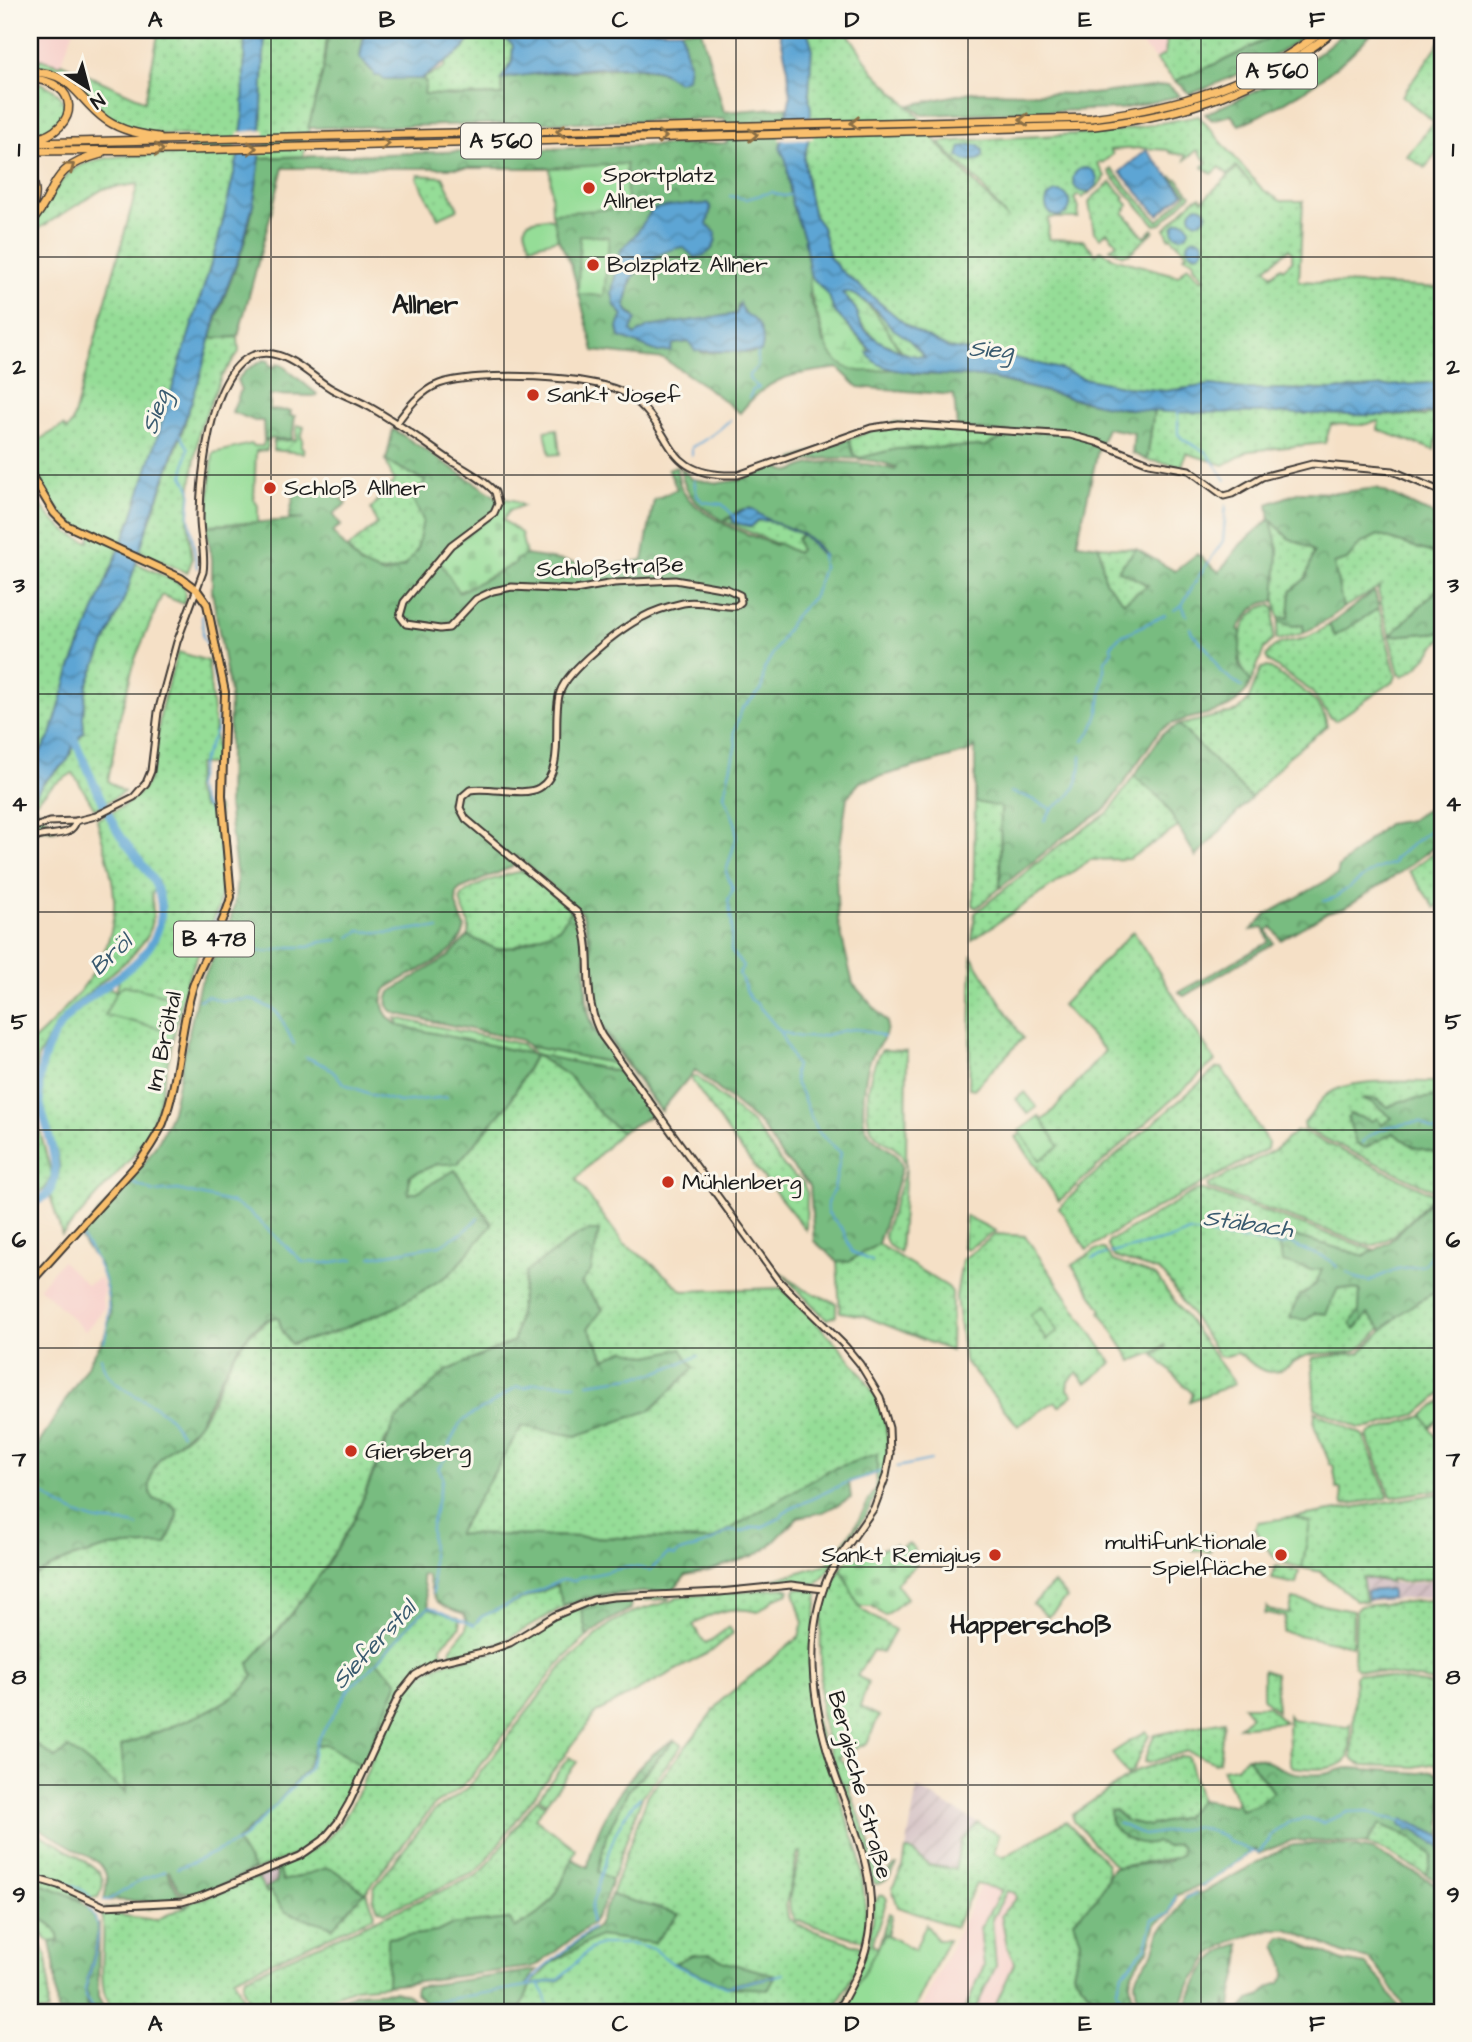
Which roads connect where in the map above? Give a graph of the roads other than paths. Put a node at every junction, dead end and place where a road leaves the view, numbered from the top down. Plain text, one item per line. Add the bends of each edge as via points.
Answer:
1 (1323, 30) edge
2 (1335, 30) edge
3 (30, 72) edge
4 (30, 79) edge
5 (176, 140) junction
6 (30, 142) edge
7 (130, 150) junction
8 (30, 151) edge
9 (30, 174) edge
10 (30, 212) edge
11 (30, 223) edge
12 (396, 424) junction
13 (30, 473) edge
14 (1442, 492) edge
15 (197, 590) junction
16 (76, 821) junction
17 (30, 829) edge
18 (30, 841) edge
19 (657, 1111) joint
20 (30, 1283) edge
21 (823, 1588) junction
22 (30, 1877) edge
23 (837, 2012) edge

1 -> 5 highway, A 560 via 1260,71 1210,92 1165,107 1091,118
7 -> 2 highway, A 560 via 1094,126 1213,101 1272,74
3 - 5 highway via 60,78 119,127
4 - 6 highway via 55,84 68,106 60,128
5 - 6 highway, A 560
7 - 8 highway, A 560
11 -> 7 highway via 65,169 89,157
9 - 10 highway via 35,188
12 - 14 main road via 412,403 436,385 461,378 542,377 616,388 646,411 679,459 692,468 723,475 738,475 871,428 898,424 1070,435 1149,463 1189,470 1224,496 1262,477 1312,464 1393,471
12 - 15 main road, Schloßstraße via 276,355 258,354 242,363 222,394 207,440 200,523 205,564
12 - 19 main road, Schloßstraße via 489,486 498,501 494,513 454,542 407,600 400,614 406,624 446,629 480,597 516,587 575,590 676,580 735,591 741,597 734,607 699,601 677,604 627,627 565,681 557,706 555,759 545,783 527,791 470,790 460,802 466,819 578,914 586,935 593,1020
13 - 15 main road via 66,525 172,573
15 - 16 main road, Schloßstraße via 181,627 158,712 151,771 139,793 117,807
15 - 20 main road, Im Bröltal / B 478 via 209,608 225,692 222,795 231,897 194,985 172,1091 155,1139
16 - 17 main road via 49,822
16 - 18 main road via 72,831 42,834
19 - 21 main road, Bergische Straße via 779,1282 860,1363 886,1412 890,1454 881,1494
21 - 22 main road via 792,1585 593,1600 562,1612 510,1643 435,1663 415,1675 399,1695 349,1803 323,1840 300,1856 202,1896 182,1902 104,1906
21 - 23 main road, Bergische Straße via 814,1656 819,1718 866,1863 871,1892 867,1945

